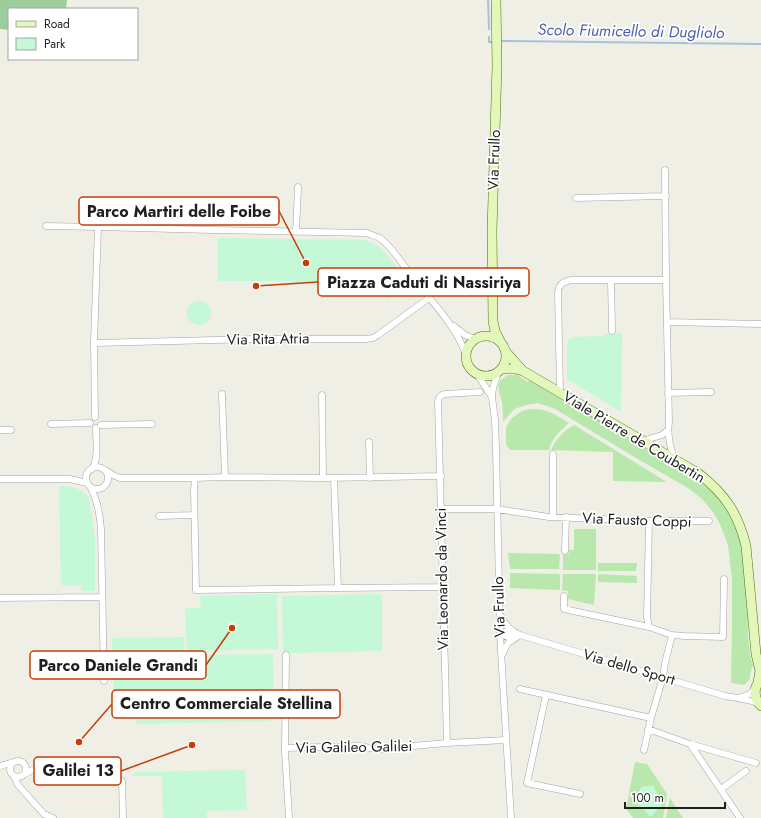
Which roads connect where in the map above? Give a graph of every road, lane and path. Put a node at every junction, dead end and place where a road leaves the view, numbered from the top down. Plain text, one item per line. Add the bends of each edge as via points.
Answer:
1 (496, 0) edge
2 (665, 170) dead end
3 (298, 187) dead end
4 (666, 196) junction
5 (576, 198) dead end
6 (46, 226) dead end
7 (98, 227) junction
8 (296, 232) junction
9 (611, 280) junction
10 (666, 280) junction
11 (429, 298) junction
12 (493, 321) junction
13 (668, 322) junction
14 (449, 323) junction
15 (761, 324) edge
16 (612, 331) dead end
17 (478, 338) junction
18 (500, 341) junction
19 (94, 342) junction
20 (506, 352) junction
21 (466, 355) junction
22 (500, 370) junction
23 (523, 371) junction
24 (477, 374) junction
25 (480, 392) dead end
26 (711, 392) dead end
27 (560, 393) junction
28 (668, 393) junction
29 (222, 394) dead end
30 (322, 395) dead end
31 (492, 397) junction
32 (95, 418) junction
33 (90, 423) junction
34 (51, 424) dead end
35 (152, 424) dead end
36 (98, 427) junction
37 (0, 430) edge
38 (11, 430) dead end
39 (668, 430) junction
40 (662, 435) junction
41 (669, 437) junction
42 (642, 441) junction
43 (369, 442) dead end
44 (658, 450) junction
45 (553, 454) dead end
46 (96, 458) junction
47 (674, 460) junction
48 (102, 469) junction
49 (89, 470) junction
50 (441, 476) junction
51 (225, 477) junction
52 (120, 478) junction
53 (195, 478) junction
54 (323, 478) junction
55 (334, 478) junction
56 (370, 478) junction
57 (0, 479) edge
58 (70, 479) junction
59 (89, 485) junction
60 (105, 485) junction
61 (97, 506) junction
62 (441, 509) junction
63 (497, 509) junction
64 (194, 515) junction
65 (159, 516) dead end
66 (553, 517) junction
67 (566, 518) junction
68 (649, 521) junction
69 (709, 521) dead end
70 (566, 551) dead end
71 (724, 580) dead end
72 (442, 587) junction
73 (338, 588) junction
74 (564, 596) dead end
75 (102, 597) junction
76 (0, 598) edge
77 (499, 612) junction
78 (649, 627) junction
79 (500, 634) junction
80 (517, 635) junction
81 (672, 635) junction
82 (286, 655) dead end
83 (501, 656) junction
84 (759, 660) edge
85 (663, 677) junction
86 (104, 681) dead end
87 (758, 683) edge
88 (520, 689) dead end
89 (546, 695) junction
90 (738, 698) junction
91 (761, 706) edge
92 (651, 718) junction
93 (648, 730) junction
94 (506, 740) junction
95 (447, 743) junction
96 (690, 744) junction
97 (285, 748) junction
98 (644, 750) dead end
99 (14, 762) junction
100 (24, 763) junction
101 (756, 763) dead end
102 (0, 766) edge
103 (0, 769) edge
104 (746, 771) dead end
105 (13, 775) junction
106 (23, 775) junction
107 (122, 781) dead end
108 (721, 789) junction
109 (25, 792) junction
110 (580, 794) dead end
111 (53, 818) edge
112 (123, 818) edge
113 (289, 818) edge
114 (511, 818) edge
115 (740, 818) edge

1 - 12 street, Via Frullo
2 - 4 street
3 - 8 street
4 - 5 street
4 - 10 street
6 - 7 street
7 - 8 street
7 - 19 street
8 - 11 street via 367,234 380,238
9 - 10 street
9 - 16 street
9 - 27 street via 571,280 560,285
10 - 13 street
11 - 14 street
11 - 19 street, Via Rita Atria via 378,335 366,339
12 - 17 street
12 - 18 street, Via Frullo
13 - 15 street
13 - 28 street
14 - 17 street via 464,335
14 - 21 street via 460,339
17 - 18 street via 489,336
17 - 21 street via 468,347
18 - 20 street
19 - 32 street
20 - 22 street
20 - 23 street, Viale Pierre de Coubertin
21 - 24 street via 469,367
22 - 23 street, Viale Pierre de Coubertin
22 - 24 street via 490,376
22 - 31 street
23 - 27 street, Viale Pierre de Coubertin
24 - 31 street
25 - 50 street, Via Leonardo da Vinci via 445,394 439,397
26 - 28 street
27 - 42 street, Viale Pierre de Coubertin
28 - 39 street
29 - 51 street
30 - 54 street
31 - 63 street, Via Frullo
32 - 33 street via 91,419
32 - 36 street via 100,421
33 - 34 street
33 - 36 street via 92,427
35 - 36 street
36 - 46 street
37 - 38 street
39 - 40 street
39 - 41 street
40 - 42 street
40 - 44 street via 658,441
41 - 44 street via 666,446
41 - 47 street
42 - 44 street, Viale Pierre de Coubertin
43 - 56 street
44 - 47 street, Viale Pierre de Coubertin
45 - 66 street
46 - 48 street
46 - 49 street
47 - 84 street, Viale Pierre de Coubertin via 711,483 729,504 738,520 746,546 751,609
48 - 49 street via 94,467
48 - 52 street
48 - 60 street via 108,478
49 - 58 street
49 - 59 street via 86,479
50 - 56 street
50 - 62 street, Via Leonardo da Vinci
51 - 53 street
51 - 54 street
52 - 53 street
52 - 60 street
53 - 64 street
54 - 55 street
55 - 56 street
55 - 73 street
57 - 58 street
58 - 59 street
59 - 60 street via 98,489
59 - 61 street
60 - 61 street
61 - 75 street via 101,529
62 - 63 street, Via Fausto Coppi
62 - 72 street, Via Leonardo da Vinci
63 - 66 street, Via Fausto Coppi
63 - 77 street, Via Frullo
64 - 65 street
64 - 73 street via 196,590
66 - 67 street, Via Fausto Coppi
67 - 68 street, Via Fausto Coppi
67 - 70 street, Via Fausto Coppi
68 - 69 street, Via Fausto Coppi
68 - 78 street
71 - 81 street via 723,637
72 - 73 street
72 - 95 street, Via Leonardo da Vinci
74 - 78 street via 564,609
75 - 76 street
75 - 86 street
77 - 79 street, Via Frullo
77 - 80 street, Via dello Sport via 502,620
78 - 81 street
79 - 80 street, Via dello Sport via 509,631
79 - 83 street, Via Frullo
80 - 83 street via 508,643
80 - 85 street, Via dello Sport
81 - 85 street
82 - 97 street, Via Galileo Galilei
83 - 94 street, Via Frullo
84 - 87 street, Viale Pierre de Coubertin
85 - 90 street, Via dello Sport
85 - 92 street
87 - 90 street via 750,694
87 - 91 street, Viale Pierre de Coubertin via 755,697
88 - 89 street
89 - 92 street
89 - 110 street via 527,783
90 - 91 street, Via dello Sport
92 - 93 street
93 - 96 street
93 - 98 street
94 - 95 street
94 - 114 street, Via Frullo
95 - 97 street, Via Galileo Galilei via 391,749 359,746
96 - 101 street
96 - 108 street
97 - 113 street, Via Galileo Galilei
99 - 100 street
99 - 102 street
99 - 105 street via 10,769
100 - 106 street via 26,767
100 - 106 street via 38,767
103 - 105 street
104 - 108 street
105 - 106 street
105 - 109 street
106 - 109 street via 22,786
107 - 112 street
108 - 115 street
109 - 111 street via 44,814

